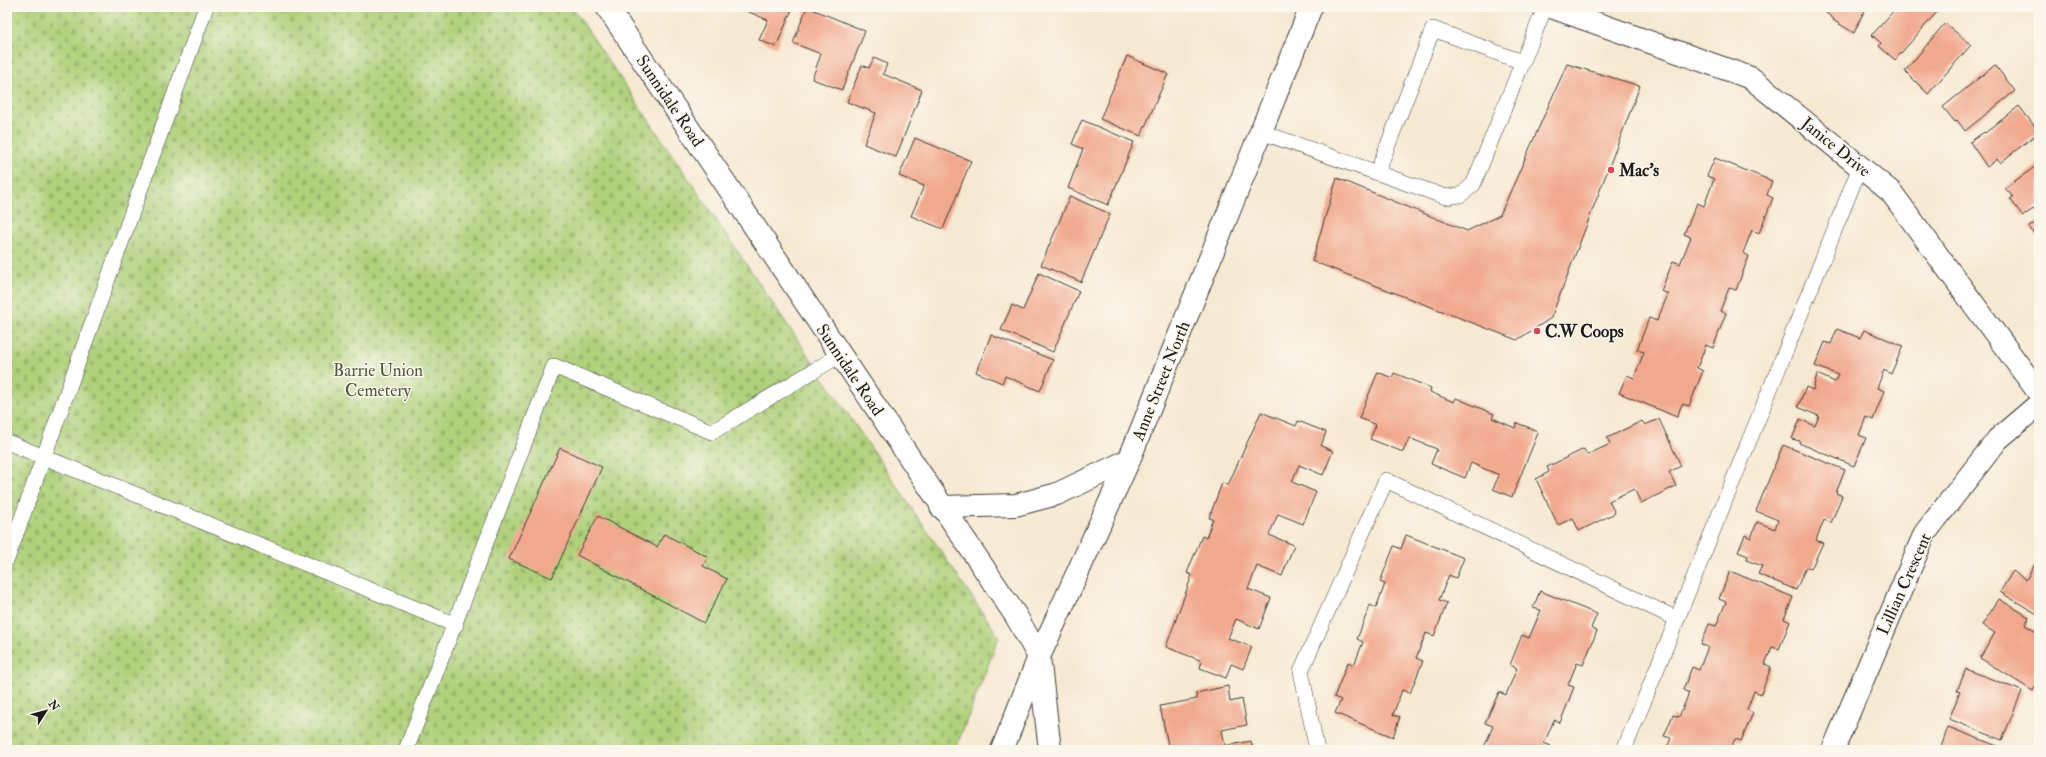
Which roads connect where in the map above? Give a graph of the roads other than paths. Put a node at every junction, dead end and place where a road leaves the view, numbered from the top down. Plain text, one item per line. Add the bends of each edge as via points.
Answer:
1 (206, 7) edge
2 (606, 7) edge
3 (1311, 7) edge
4 (1546, 7) edge
5 (1551, 7) edge
6 (1522, 62) junction
7 (1261, 132) junction
8 (1860, 167) junction
9 (1377, 173) junction
10 (840, 355) junction
11 (2039, 393) edge
12 (2039, 404) edge
13 (7, 442) edge
14 (45, 457) junction
15 (1129, 460) junction
16 (941, 507) junction
17 (7, 559) edge
18 (1677, 619) junction
19 (456, 625) junction
20 (1038, 657) junction
21 (406, 750) edge
22 (1002, 750) edge
23 (1050, 750) edge
24 (1317, 750) edge
25 (1624, 750) edge
26 (1833, 750) edge

1 - 14 lane
2 - 10 street, Sunnidale Road
3 - 7 street, Anne Street North
4 - 6 lane
5 - 8 street, Janice Drive via 1750,78
6 - 9 lane via 1473,185 1460,195 1446,197
6 - 9 lane via 1433,29
7 - 9 lane
7 - 15 street, Anne Street North
8 - 11 street, Janice Drive via 1891,192
8 - 18 lane
10 - 16 street, Sunnidale Road
10 - 19 lane via 712,432 554,366
12 - 26 street, Lillian Crescent via 1998,439 1925,533
13 - 14 lane
14 - 17 lane
14 - 19 lane
15 - 16 street via 1057,494 1016,505
15 - 20 street, Anne Street North
16 - 20 street, Sunnidale Road via 1016,616
18 - 24 lane via 1386,480 1301,671
18 - 25 lane
19 - 21 lane
20 - 22 street, Anne Street North
20 - 23 street, Sunnidale Road

